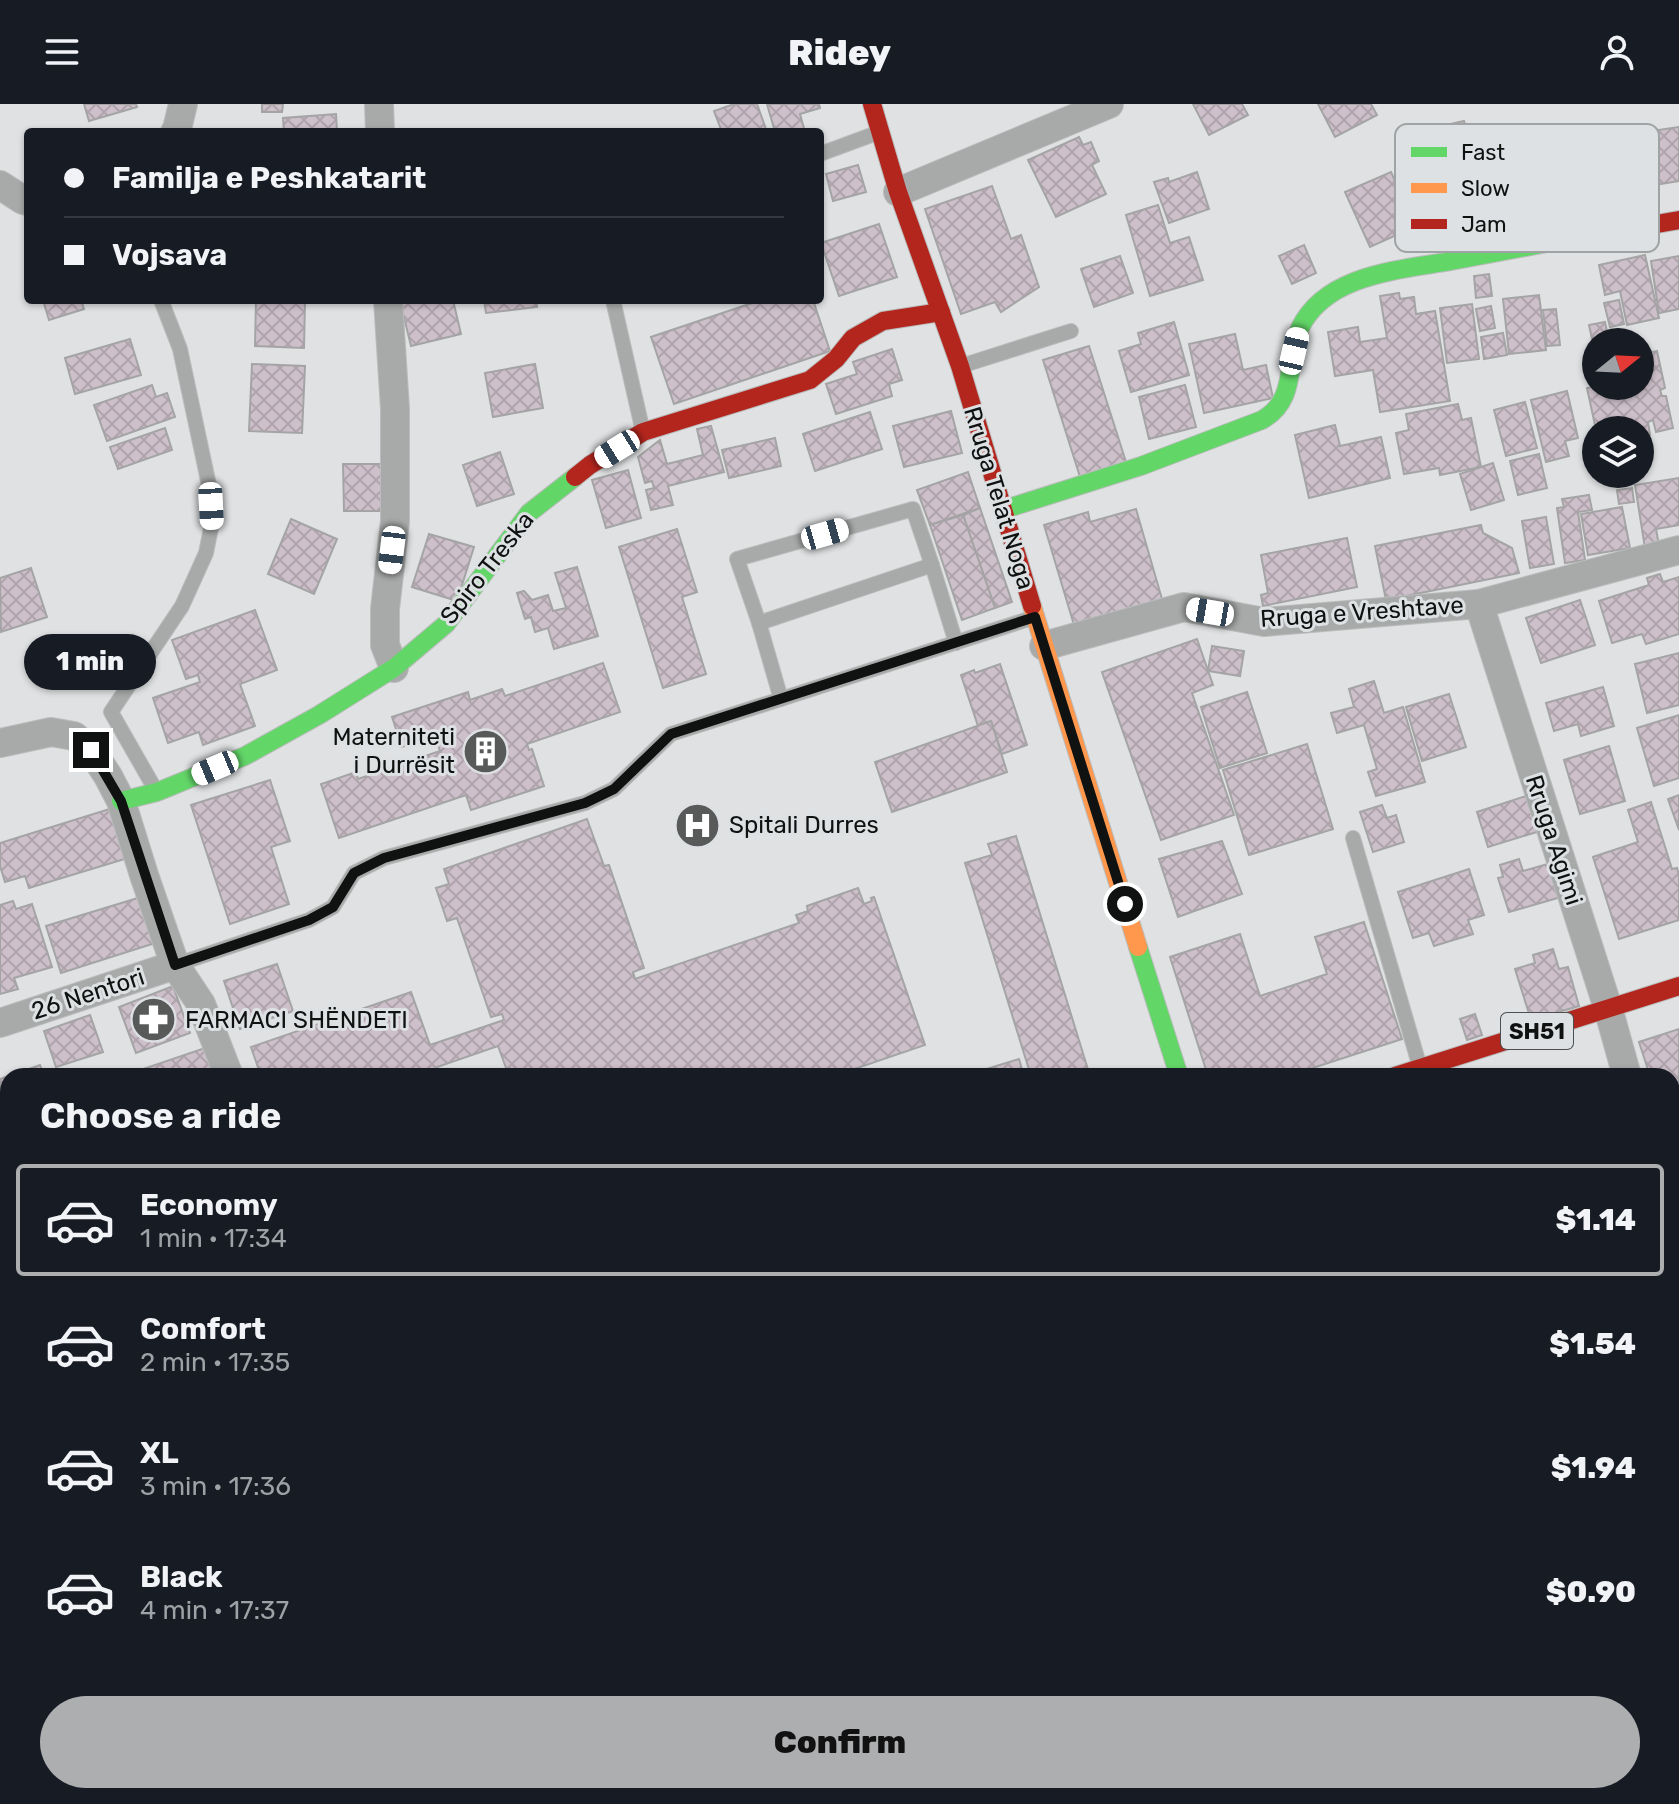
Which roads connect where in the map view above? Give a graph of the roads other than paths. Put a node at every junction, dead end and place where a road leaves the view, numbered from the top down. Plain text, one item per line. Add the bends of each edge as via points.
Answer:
1 (183, 104) edge
2 (379, 104) edge
3 (872, 104) edge
4 (1109, 104) edge
5 (177, 128) edge
6 (380, 128) edge
7 (881, 131) junction
8 (824, 152) edge
9 (0, 185) edge
10 (898, 192) junction
11 (24, 200) edge
12 (1679, 220) edge
13 (1659, 224) edge
14 (1499, 252) edge
15 (163, 304) edge
16 (388, 304) edge
17 (614, 304) edge
18 (941, 312) junction
19 (1071, 331) dead end
20 (960, 366) junction
21 (643, 432) junction
22 (1002, 510) junction
23 (1679, 550) edge
24 (932, 565) junction
25 (1479, 604) junction
26 (1035, 617) junction
27 (759, 623) junction
28 (956, 643) junction
29 (1044, 646) junction
30 (394, 668) junction
31 (781, 699) junction
32 (0, 743) edge
33 (157, 792) junction
34 (121, 801) junction
35 (1353, 838) dead end
36 (175, 965) junction
37 (1679, 986) edge
38 (1608, 1008) junction
39 (0, 1023) edge
40 (226, 1068) edge
41 (1176, 1068) edge
42 (1421, 1068) joint
43 (1625, 1068) edge

1 - 5 street
2 - 6 street
3 - 7 street, Rruga Telat Noga
4 - 10 street
7 - 8 lane
7 - 10 street, Rruga Telat Noga
9 - 11 street
10 - 18 street, Rruga Telat Noga
12 - 13 street
14 - 22 street via 1355,280 1312,309 1299,328 1277,411 1141,466
15 - 33 lane via 180,349 210,490 212,523 206,553 182,606 111,712
16 - 30 street via 395,521 385,645
17 - 21 lane
18 - 20 street, Rruga Telat Noga
18 - 21 street, Spiro Treska via 883,321 853,338 810,380
19 - 20 lane
20 - 22 street, Rruga Telat Noga
21 - 30 street, Spiro Treska via 529,513 446,624
22 - 26 street, Rruga Telat Noga
23 - 25 street, Rruga e Vreshtave
24 - 27 lane
24 - 27 lane via 913,509 737,559
24 - 28 lane
25 - 29 street, Rruga e Vreshtave via 1264,622 1184,607
25 - 38 street, Rruga Agimi
26 - 28 lane
26 - 29 street, Rruga Telat Noga
27 - 31 lane
28 - 31 lane
29 - 41 street, Rruga Telat Noga
30 - 33 street, Spiro Treska via 245,756
31 - 36 lane via 671,734 614,789 585,803 384,858 354,873 333,907 309,920
32 - 34 street via 51,732 74,736 91,750
33 - 34 street, Spiro Treska
34 - 36 street
35 - 42 lane
36 - 39 street, 26 Nentori
36 - 40 street via 201,1004
37 - 38 street, SH51
38 - 42 street, SH51
38 - 43 street, Rruga Agimi

